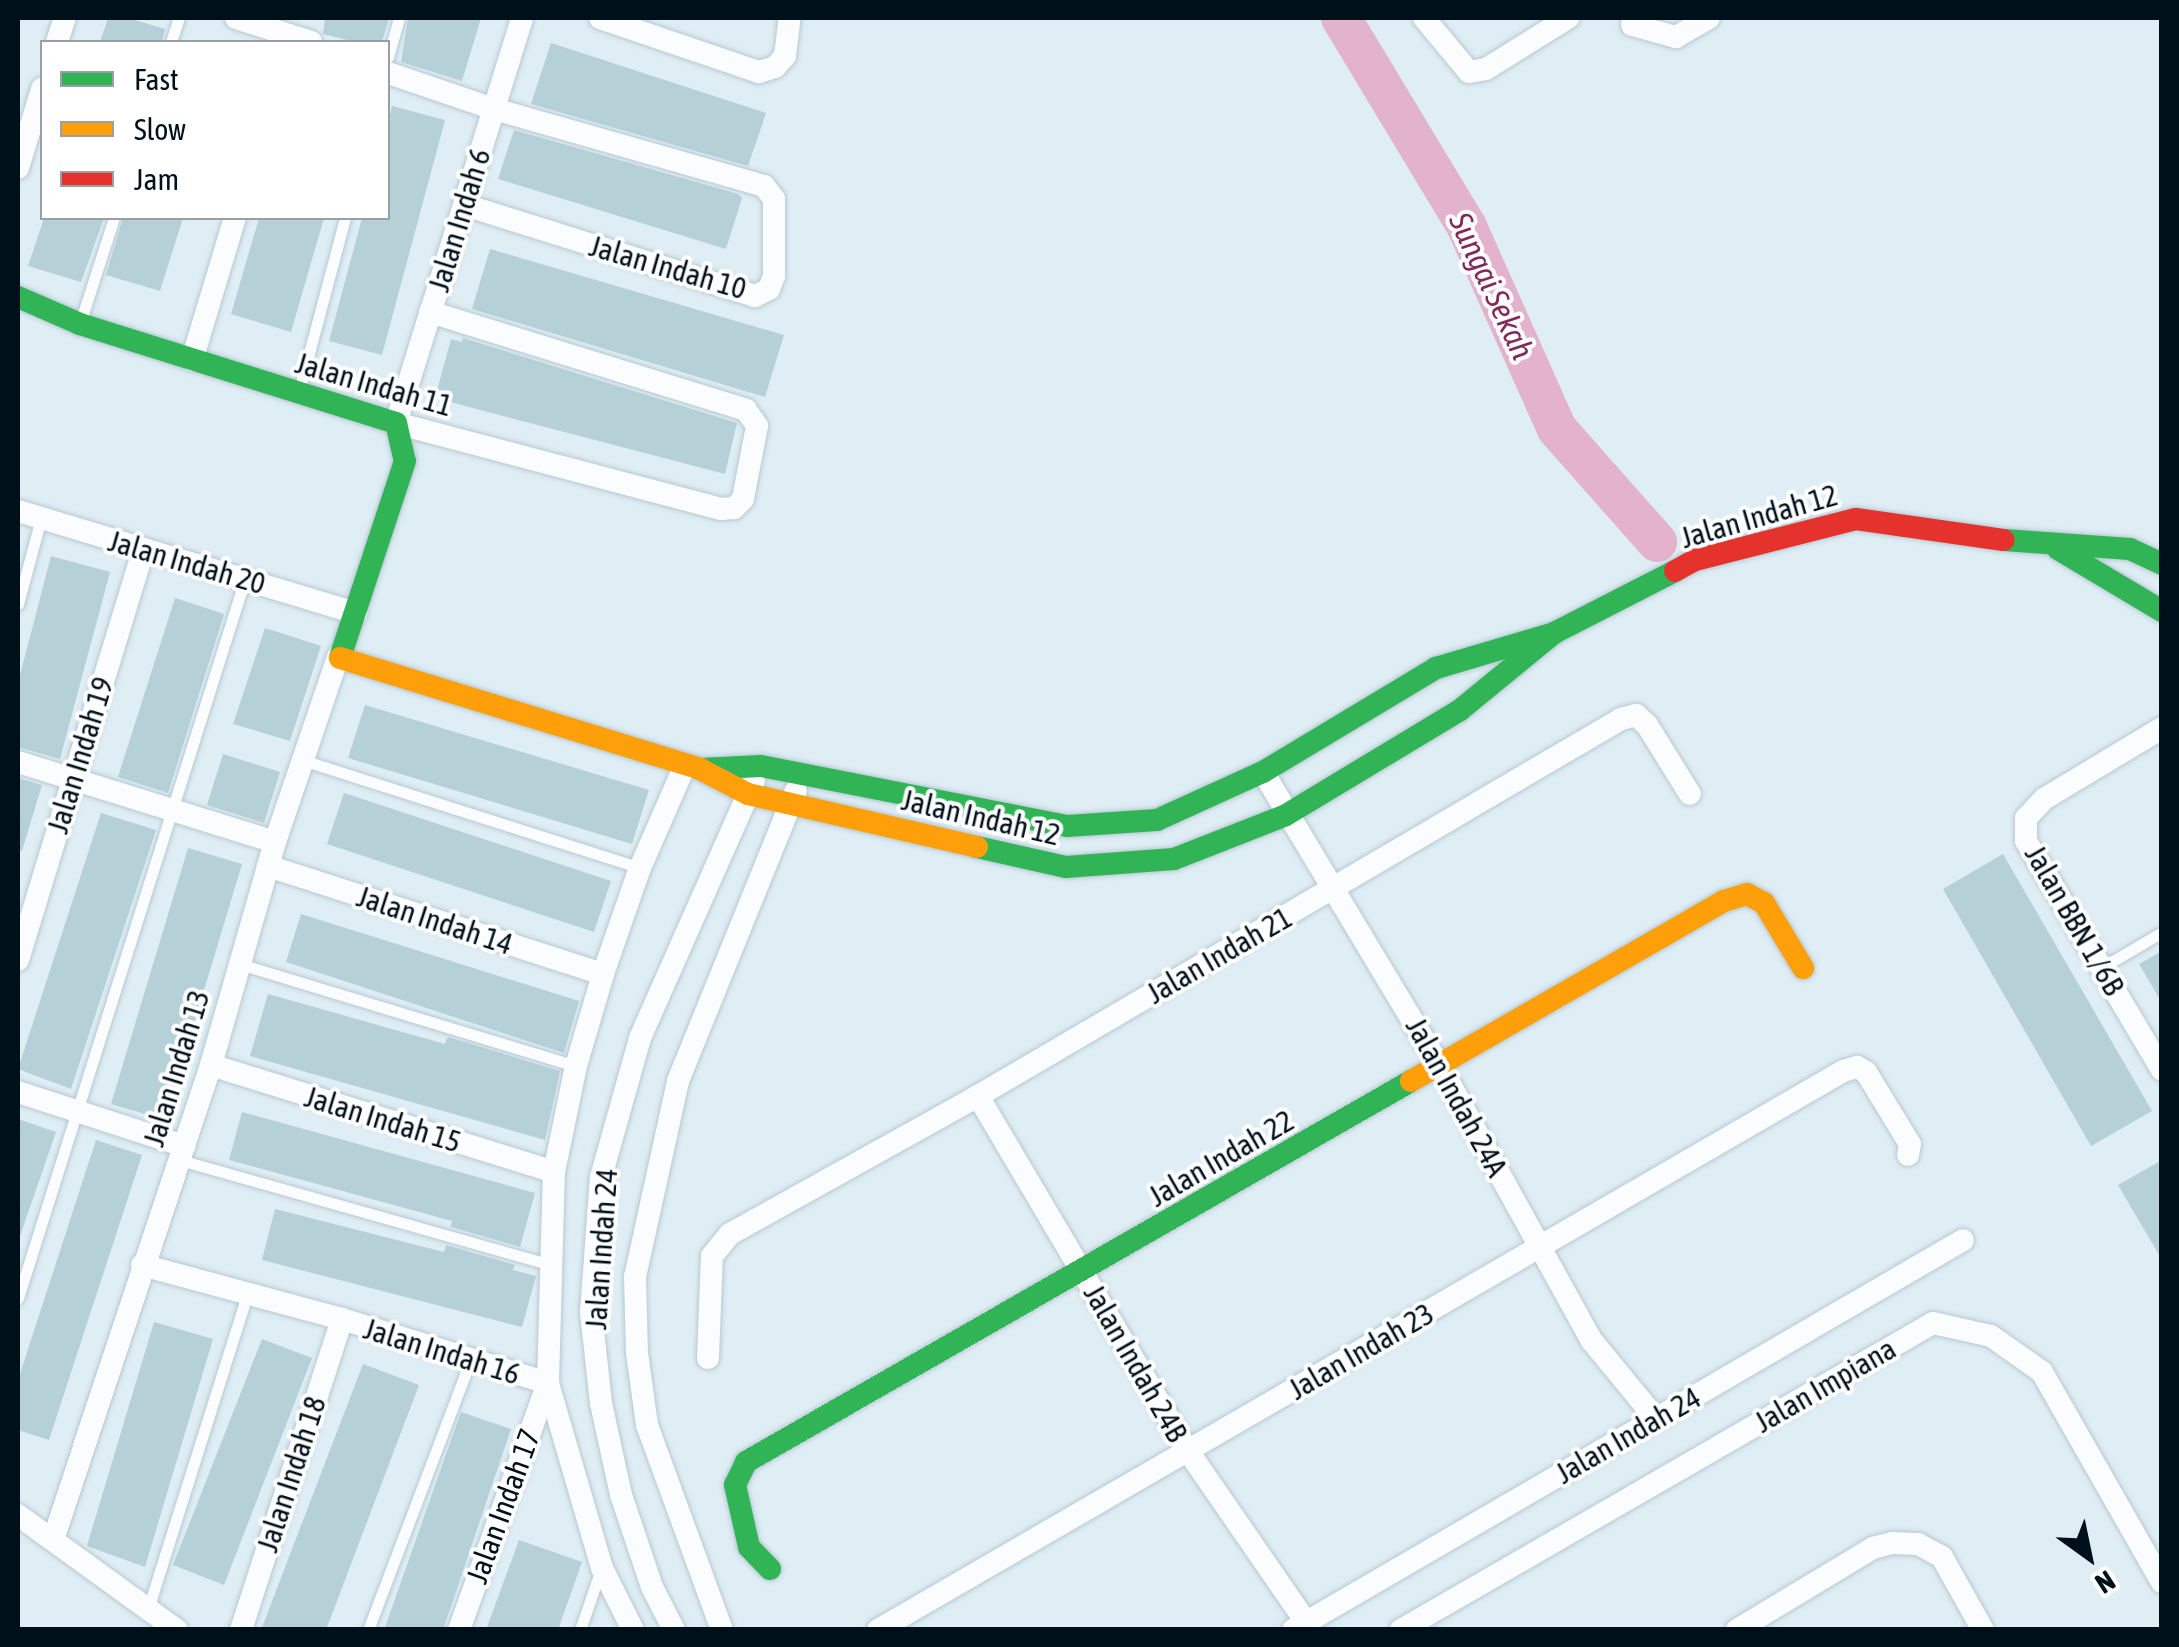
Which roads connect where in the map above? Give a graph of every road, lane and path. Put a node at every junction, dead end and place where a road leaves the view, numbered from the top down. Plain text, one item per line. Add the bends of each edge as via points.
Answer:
1 (236, 18) edge
2 (399, 18) edge
3 (522, 18) edge
4 (600, 18) edge
5 (790, 18) edge
6 (1424, 18) edge
7 (1568, 18) edge
8 (1709, 18) edge
9 (1635, 20) edge
10 (297, 34) edge
11 (390, 50) edge
12 (390, 74) edge
13 (40, 96) edge
14 (494, 109) junction
15 (18, 168) edge
16 (464, 205) junction
17 (113, 220) edge
18 (234, 220) edge
19 (344, 220) edge
20 (18, 297) edge
21 (430, 312) junction
22 (80, 324) junction
23 (192, 360) junction
24 (298, 395) junction
25 (396, 423) junction
26 (18, 512) edge
27 (41, 518) junction
28 (2054, 547) junction
29 (143, 551) junction
30 (2162, 564) edge
31 (244, 579) junction
32 (18, 604) edge
33 (2162, 611) edge
34 (356, 613) junction
35 (1554, 634) junction
36 (338, 657) junction
37 (2162, 728) edge
38 (301, 760) junction
39 (18, 762) edge
40 (761, 766) junction
41 (692, 767) junction
42 (1263, 772) junction
43 (803, 774) junction
44 (72, 778) junction
45 (748, 794) junction
46 (1690, 794) dead end
47 (791, 804) junction
48 (174, 809) junction
49 (1286, 815) junction
50 (274, 842) junction
51 (268, 866) junction
52 (640, 868) junction
53 (1334, 888) junction
54 (2162, 932) edge
55 (18, 960) edge
56 (238, 964) junction
57 (1802, 968) dead end
58 (2101, 968) junction
59 (603, 974) junction
60 (211, 1065) junction
61 (576, 1066) junction
62 (1440, 1066) junction
63 (2162, 1070) edge
64 (18, 1092) edge
65 (978, 1096) junction
66 (78, 1112) junction
67 (182, 1153) junction
68 (1908, 1155) dead end
69 (554, 1172) junction
70 (1962, 1240) dead end
71 (1540, 1246) junction
72 (142, 1265) junction
73 (550, 1265) junction
74 (1084, 1273) junction
75 (246, 1295) junction
76 (18, 1298) edge
77 (342, 1320) junction
78 (708, 1358) dead end
79 (470, 1362) junction
80 (548, 1383) junction
81 (1656, 1418) junction
82 (1188, 1451) junction
83 (18, 1515) edge
84 (52, 1540) junction
85 (602, 1568) junction
86 (770, 1570) dead end
87 (2162, 1582) edge
88 (148, 1609) junction
89 (1300, 1626) edge
90 (178, 1630) edge
91 (241, 1630) edge
92 (368, 1630) edge
93 (459, 1630) edge
94 (580, 1630) edge
95 (632, 1630) edge
96 (674, 1630) edge
97 (722, 1630) edge
98 (878, 1630) edge
99 (1402, 1630) edge
100 (1737, 1630) edge
101 (1983, 1630) edge

1 - 10 street
2 - 11 lane
3 - 14 street, Jalan Indah 6
4 - 5 street via 758,72 785,56
6 - 7 street via 1468,72 1486,69
8 - 9 street via 1676,37
12 - 14 street
13 - 15 street
14 - 16 street, Jalan Indah 6
14 - 16 street, Jalan Indah 10 via 764,186 774,199 774,276 769,289 755,296
16 - 21 street, Jalan Indah 6
17 - 22 lane
18 - 23 street
19 - 24 lane
20 - 22 street, Jalan Indah 11
21 - 25 street, Jalan Indah 6
21 - 25 street, Jalan Indah 11 via 746,410 758,426 743,500 720,509
22 - 23 street, Jalan Indah 11
23 - 24 street, Jalan Indah 11
24 - 25 street, Jalan Indah 11
25 - 34 street, Jalan Indah 13 via 405,461
26 - 27 street, Jalan Indah 20
27 - 29 street, Jalan Indah 20
27 - 32 lane
28 - 30 street, Jalan Indah 12 via 2130,549
28 - 33 street, Jalan Indah 12
28 - 35 street, Jalan Indah 12 via 1856,518 1696,560
29 - 31 street, Jalan Indah 20
29 - 44 street, Jalan Indah 19
31 - 34 street, Jalan Indah 20
31 - 48 lane
34 - 36 street, Jalan Indah 13
35 - 42 street, Jalan Indah 12 via 1436,668
35 - 49 street, Jalan Indah 12 via 1460,710
36 - 38 street, Jalan Indah 13
36 - 41 street, Jalan Indah 12
37 - 58 street, Jalan BBN 1/6B via 2044,799 2026,818 2026,841
38 - 50 street, Jalan Indah 13
38 - 52 lane
39 - 44 street
40 - 41 street, Jalan Indah 12
40 - 43 street, Jalan Indah 12
40 - 45 street, Jalan Indah 24
41 - 45 street, Jalan Indah 12
41 - 52 street
42 - 43 street, Jalan Indah 12 via 1157,820 1067,826
42 - 49 street, Jalan Indah 24A
43 - 47 street, Jalan Indah 24
44 - 48 street
44 - 55 street, Jalan Indah 19
45 - 47 street, Jalan Indah 12
45 - 96 street, Jalan Indah 24 via 640,1038 602,1178 591,1312 601,1403 621,1495
46 - 53 street, Jalan Indah 21 via 1636,715
47 - 49 street, Jalan Indah 12 via 1066,868 1174,859
47 - 97 street, Jalan Indah 24 via 678,1081 635,1277 647,1426
48 - 50 street
48 - 66 lane
49 - 53 street, Jalan Indah 24A
50 - 51 street, Jalan Indah 13
51 - 56 street, Jalan Indah 13
51 - 59 street, Jalan Indah 14
52 - 59 street
53 - 62 street, Jalan Indah 24A
53 - 65 street, Jalan Indah 21
54 - 58 lane
56 - 60 street, Jalan Indah 13
56 - 61 lane
57 - 62 street, Jalan Indah 22 via 1764,903 1748,894
58 - 63 street, Jalan BBN 1/6B
59 - 61 street
60 - 67 street, Jalan Indah 13
60 - 69 street, Jalan Indah 15
61 - 69 street
62 - 71 street, Jalan Indah 24A
62 - 74 street, Jalan Indah 22
64 - 66 street
65 - 74 street, Jalan Indah 24B
65 - 78 street, Jalan Indah 21 via 718,1244
66 - 67 street
66 - 76 lane
67 - 72 street, Jalan Indah 13
67 - 73 lane
68 - 71 street, Jalan Indah 23 via 1910,1144 1857,1067
69 - 73 street
70 - 81 street, Jalan Indah 24
71 - 81 street, Jalan Indah 24A via 1592,1341
71 - 82 street, Jalan Indah 23
72 - 75 street, Jalan Indah 16
72 - 84 street, Jalan Indah 13
73 - 80 street
74 - 82 street, Jalan Indah 24B
74 - 86 street, Jalan Indah 22 via 746,1462 735,1484 750,1547
75 - 77 street, Jalan Indah 16
75 - 88 lane
77 - 79 street, Jalan Indah 16
77 - 91 street, Jalan Indah 18
79 - 80 street, Jalan Indah 16
79 - 92 lane
80 - 85 street, Jalan Indah 16
80 - 93 street, Jalan Indah 17
81 - 89 street, Jalan Indah 24
82 - 89 street, Jalan Indah 24B
82 - 98 street, Jalan Indah 23
83 - 84 street
84 - 88 street
85 - 94 lane
85 - 95 street, Jalan Indah 16
87 - 99 street, Jalan Impiana via 2042,1372 1990,1336 1933,1322
88 - 90 street
100 - 101 street via 1892,1543 1918,1544 1942,1557

